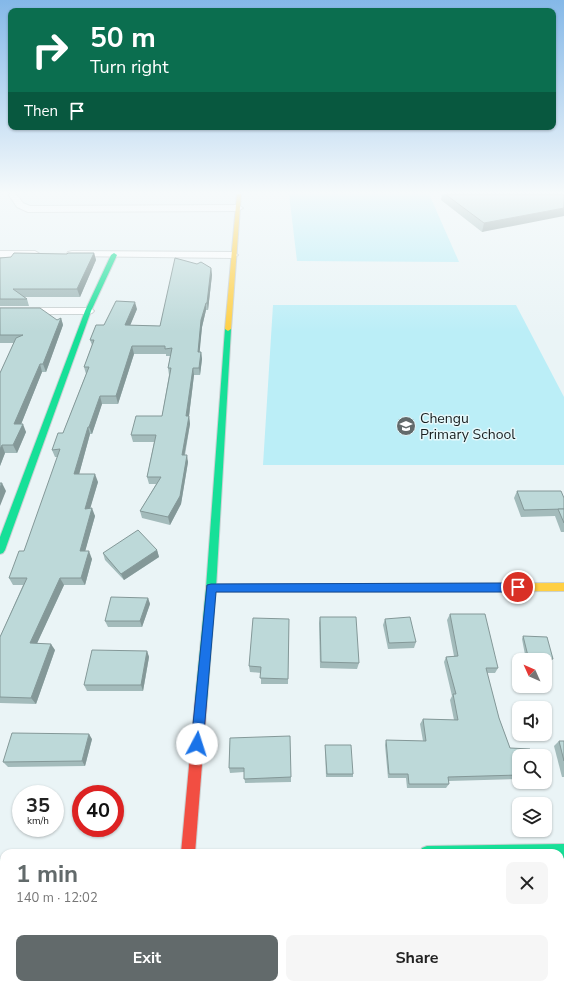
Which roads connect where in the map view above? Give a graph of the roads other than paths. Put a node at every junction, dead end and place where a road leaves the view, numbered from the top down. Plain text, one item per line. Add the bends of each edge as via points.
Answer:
1 (235, 240) edge
2 (0, 254) edge
3 (45, 254) edge
4 (61, 254) edge
5 (233, 254) junction
6 (114, 255) junction
7 (0, 311) edge
8 (88, 311) junction
9 (0, 550) edge
10 (564, 587) edge
11 (211, 588) junction
12 (188, 849) edge

1 - 5 street
2 - 3 street
4 - 6 street
5 - 6 street
5 - 11 street
6 - 8 street
7 - 8 street
8 - 9 street
10 - 11 street
11 - 12 street

